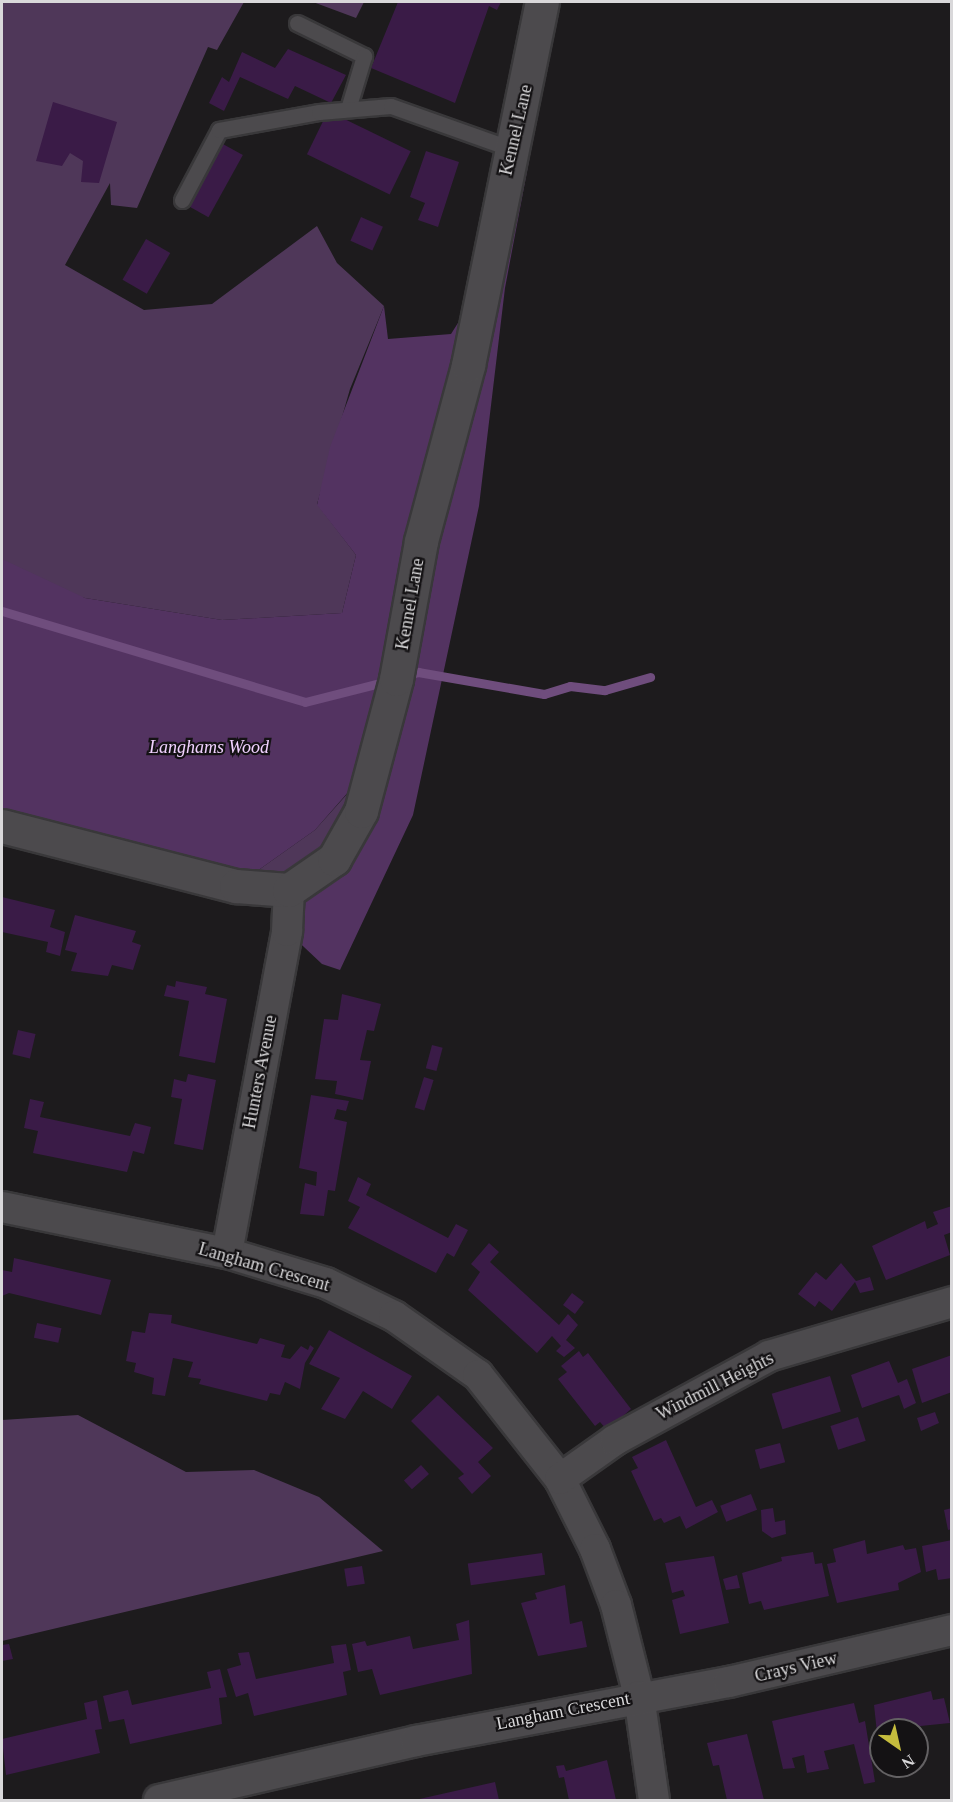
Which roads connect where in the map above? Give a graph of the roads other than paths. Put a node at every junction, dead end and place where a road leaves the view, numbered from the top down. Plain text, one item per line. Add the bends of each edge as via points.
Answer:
1 (542, 2) edge
2 (297, 23) dead end
3 (348, 109) junction
4 (512, 149) junction
5 (182, 200) dead end
6 (2, 826) edge
7 (289, 890) junction
8 (2, 1207) edge
9 (227, 1253) junction
10 (951, 1302) edge
11 (560, 1479) junction
12 (951, 1630) edge
13 (639, 1696) junction
14 (159, 1800) edge
15 (654, 1800) edge

1 - 4 street, Kennel Lane
2 - 3 lane via 364,56
3 - 4 lane via 391,106
3 - 5 lane via 219,130
4 - 7 street, Kennel Lane via 468,365 421,541 396,679 361,811 334,859
6 - 7 street via 236,886
7 - 9 street, Hunters Avenue via 287,931
8 - 9 street, Langham Crescent
9 - 11 street, Langham Crescent via 326,1283 426,1337 478,1375
10 - 11 street, Windmill Heights via 769,1356 615,1440
11 - 13 street, Langham Crescent via 616,1605
12 - 13 street, Crays View via 729,1683
13 - 14 street, Langham Crescent via 416,1741
13 - 15 street

